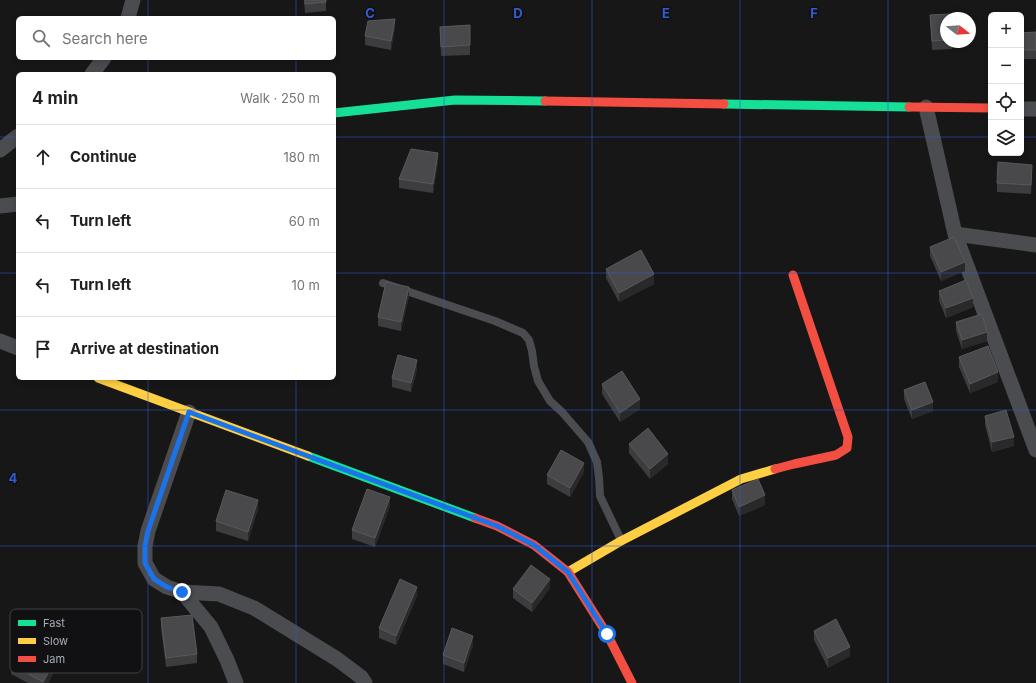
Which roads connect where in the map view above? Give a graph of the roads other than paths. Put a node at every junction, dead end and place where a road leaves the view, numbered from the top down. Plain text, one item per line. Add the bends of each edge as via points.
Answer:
1 (133, 0) edge
2 (129, 16) edge
3 (102, 60) edge
4 (94, 72) edge
5 (926, 107) junction
6 (988, 108) edge
7 (1024, 109) edge
8 (1036, 109) edge
9 (336, 113) edge
10 (16, 138) edge
11 (0, 150) edge
12 (16, 204) edge
13 (0, 206) edge
14 (955, 234) junction
15 (1036, 245) edge
16 (793, 275) dead end
17 (383, 282) dead end
18 (0, 341) edge
19 (16, 347) edge
20 (103, 380) edge
21 (189, 412) junction
22 (1036, 450) edge
23 (621, 541) junction
24 (568, 572) junction
25 (182, 592) junction
26 (236, 683) edge
27 (365, 683) edge
28 (632, 683) edge

1 - 2 street
3 - 4 street
5 - 6 street
5 - 9 street via 455,100
5 - 14 street
7 - 8 street
10 - 11 street
12 - 13 street
14 - 15 street
14 - 22 street
16 - 23 street via 848,436 847,448 836,455 741,479
17 - 23 lane via 523,333 529,340 538,381 550,401 588,442 597,462 600,496
18 - 19 street
20 - 21 street
21 - 24 street via 497,526 534,545
21 - 25 street via 145,546 145,563 154,579
23 - 24 street
24 - 28 street via 607,634
25 - 26 street via 211,627
25 - 27 street via 219,594 254,608 337,659

